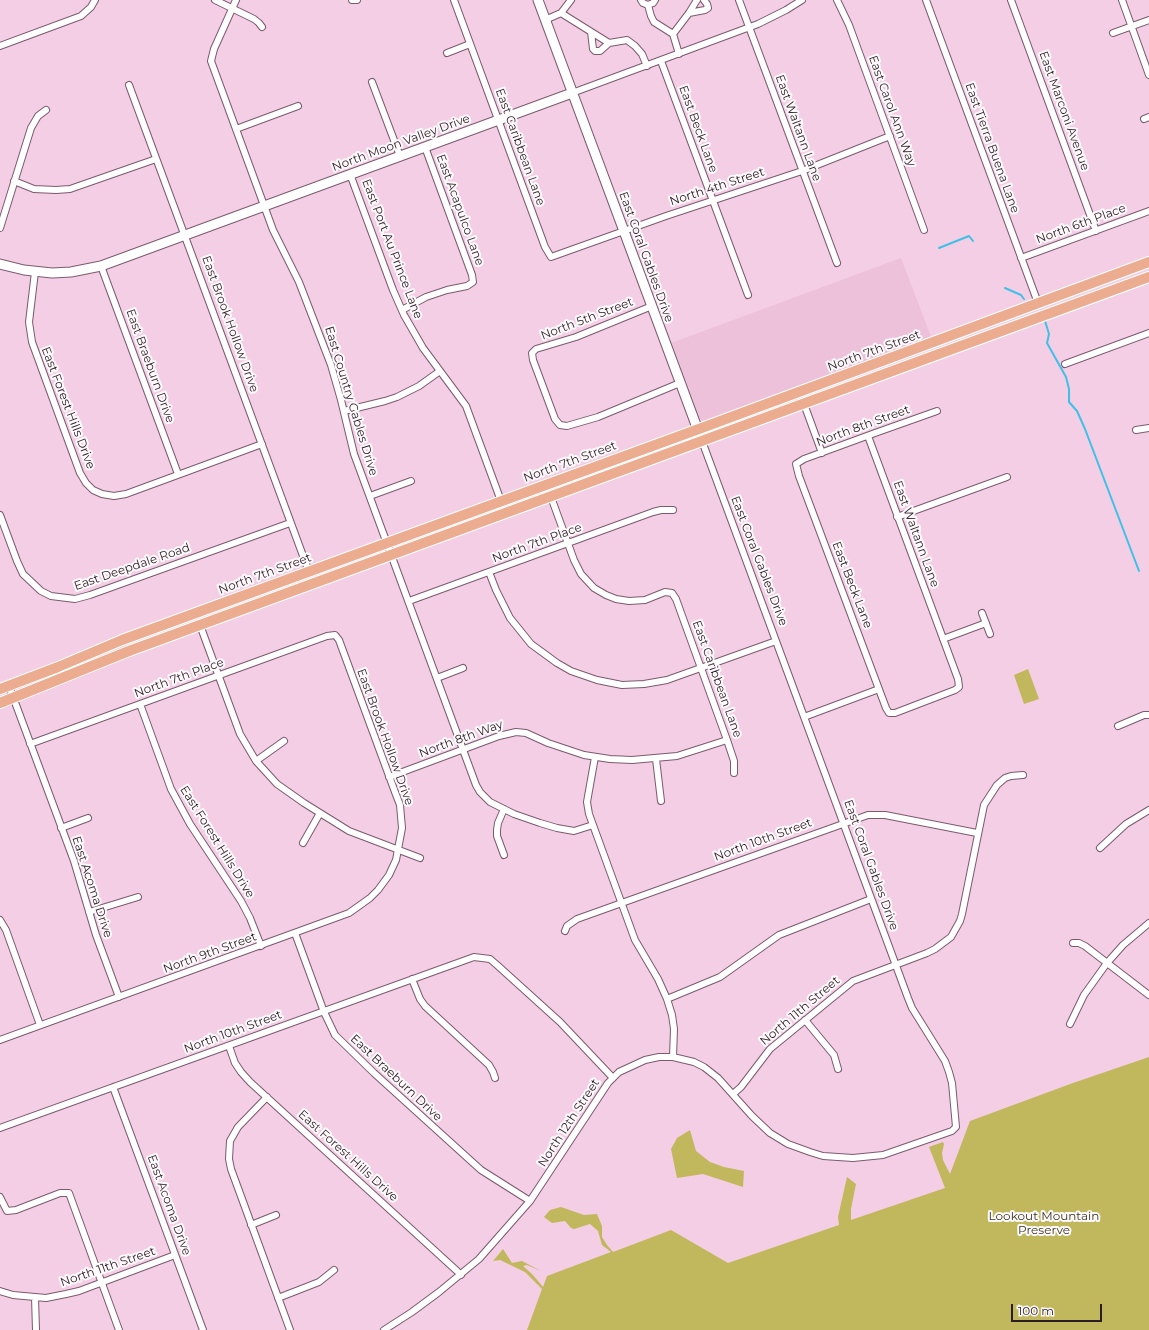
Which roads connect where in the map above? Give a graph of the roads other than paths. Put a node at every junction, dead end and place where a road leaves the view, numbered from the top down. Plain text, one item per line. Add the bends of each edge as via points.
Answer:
1 (95, 0) edge
2 (215, 0) edge
3 (236, 0) edge
4 (454, 0) edge
5 (538, 0) edge
6 (571, 0) edge
7 (641, 0) edge
8 (655, 0) edge
9 (697, 0) edge
10 (704, 0) edge
11 (739, 0) edge
12 (802, 0) edge
13 (837, 0) edge
14 (926, 0) edge
15 (1011, 0) edge
16 (1122, 0) edge
17 (648, 5) junction
18 (232, 8) junction
19 (561, 13) junction
20 (689, 13) junction
21 (545, 20) junction
22 (1149, 20) edge
23 (1131, 26) junction
24 (262, 27) dead end
25 (750, 28) junction
26 (591, 32) junction
27 (1113, 33) dead end
28 (673, 34) junction
29 (609, 43) junction
30 (470, 44) junction
31 (0, 46) edge
32 (447, 53) dead end
33 (679, 54) junction
34 (661, 61) junction
35 (647, 66) junction
36 (1149, 75) edge
37 (372, 82) dead end
38 (129, 85) dead end
39 (572, 93) junction
40 (298, 106) dead end
41 (46, 110) dead end
42 (498, 120) junction
43 (236, 129) junction
44 (890, 136) junction
45 (425, 147) junction
46 (400, 156) junction
47 (156, 159) junction
48 (802, 170) junction
49 (350, 174) junction
50 (14, 181) junction
51 (712, 200) junction
52 (265, 206) junction
53 (1149, 211) edge
54 (0, 228) edge
55 (924, 230) dead end
56 (623, 231) junction
57 (1096, 231) junction
58 (185, 236) junction
59 (551, 257) joint
60 (1021, 258) junction
61 (1149, 262) edge
62 (837, 263) dead end
63 (0, 264) edge
64 (101, 266) junction
65 (36, 272) junction
66 (1149, 276) edge
67 (748, 295) dead end
68 (1053, 298) junction
69 (1038, 303) junction
70 (652, 306) junction
71 (402, 310) junction
72 (1018, 311) junction
73 (1035, 319) junction
74 (1149, 333) edge
75 (1065, 364) dead end
76 (440, 371) junction
77 (680, 383) junction
78 (804, 404) junction
79 (344, 411) junction
80 (937, 411) dead end
81 (1149, 428) edge
82 (698, 430) junction
83 (1136, 430) dead end
84 (868, 436) junction
85 (702, 441) junction
86 (262, 444) junction
87 (822, 453) junction
88 (796, 464) joint
89 (178, 474) junction
90 (1007, 477) dead end
91 (411, 481) dead end
92 (370, 496) junction
93 (551, 497) junction
94 (500, 501) junction
95 (673, 510) dead end
96 (0, 515) edge
97 (897, 517) junction
98 (290, 522) junction
99 (387, 543) junction
100 (567, 543) junction
101 (391, 554) junction
102 (309, 572) junction
103 (490, 572) junction
104 (409, 601) junction
105 (982, 613) dead end
106 (986, 623) junction
107 (200, 625) junction
108 (990, 634) dead end
109 (335, 635) joint
110 (943, 639) junction
111 (776, 641) junction
112 (463, 668) dead end
113 (701, 668) junction
114 (218, 676) junction
115 (437, 678) junction
116 (5, 688) edge
117 (879, 689) junction
118 (14, 698) junction
119 (0, 703) edge
120 (140, 704) junction
121 (890, 713) joint
122 (1149, 715) edge
123 (804, 717) junction
124 (1118, 726) dead end
125 (284, 740) dead end
126 (727, 740) junction
127 (30, 744) junction
128 (464, 750) junction
129 (595, 757) junction
130 (656, 759) junction
131 (256, 760) junction
132 (734, 774) dead end
133 (1022, 775) dead end
134 (389, 777) junction
135 (661, 801) dead end
136 (504, 809) junction
137 (1149, 810) edge
138 (320, 813) junction
139 (88, 818) dead end
140 (843, 824) junction
141 (593, 825) junction
142 (61, 828) junction
143 (978, 834) junction
144 (303, 843) dead end
145 (1100, 848) dead end
146 (398, 850) junction
147 (504, 855) dead end
148 (420, 858) dead end
149 (138, 897) dead end
150 (871, 899) junction
151 (621, 903) junction
152 (89, 912) junction
153 (0, 920) edge
154 (1149, 923) edge
155 (565, 931) dead end
156 (295, 933) junction
157 (1073, 943) dead end
158 (260, 946) junction
159 (1107, 963) junction
160 (896, 964) junction
161 (412, 979) junction
162 (1149, 995) edge
163 (119, 997) junction
164 (667, 999) junction
165 (324, 1012) junction
166 (805, 1020) junction
167 (1070, 1024) dead end
168 (40, 1025) junction
169 (0, 1040) edge
170 (229, 1046) junction
171 (673, 1057) junction
172 (838, 1069) dead end
173 (495, 1078) dead end
174 (612, 1078) junction
175 (113, 1087) junction
176 (733, 1094) junction
177 (266, 1097) junction
178 (956, 1127) joint
179 (0, 1128) edge
180 (0, 1197) edge
181 (530, 1201) junction
182 (276, 1215) dead end
183 (252, 1224) junction
184 (176, 1255) junction
185 (334, 1270) dead end
186 (461, 1275) junction
187 (102, 1282) junction
188 (0, 1291) edge
189 (35, 1297) junction
190 (278, 1298) junction
191 (36, 1330) edge
192 (119, 1330) edge
193 (203, 1330) edge
194 (290, 1330) edge
195 (384, 1330) edge

1 - 31 street via 92,7 82,16
2 - 18 street
3 - 18 street, East Country Gables Drive
4 - 30 street, East Caribbean Lane
5 - 21 street, East Coral Gables Drive
6 - 19 street
7 - 17 street
8 - 17 street
9 - 20 street
10 - 20 street via 708,8
11 - 25 street, East Waltann Lane
12 - 25 street, North Moon Valley Drive
13 - 44 street, East Carol Ann Way via 849,25
14 - 60 street, East Tierra Buena Lane
15 - 57 street, East Marconi Avenue
16 - 23 street
17 - 28 street via 654,22
18 - 24 street via 254,19
18 - 43 street, East Country Gables Drive via 214,48 211,62
19 - 21 street
19 - 26 street
20 - 28 street
21 - 39 street, East Coral Gables Drive
22 - 23 street
23 - 27 street
23 - 36 street
25 - 33 street, North Moon Valley Drive
25 - 48 street, East Waltann Lane
26 - 29 street
26 - 29 street via 593,49 596,51 600,51
28 - 33 street
29 - 35 street via 627,40 642,54
30 - 32 street
30 - 42 street, East Caribbean Lane
33 - 34 street, North Moon Valley Drive
34 - 35 street, North Moon Valley Drive
34 - 51 street, East Beck Lane
35 - 39 street, North Moon Valley Drive
37 - 46 street
38 - 47 street, East Brook Hollow Drive
39 - 42 street, North Moon Valley Drive
39 - 56 street, East Coral Gables Drive
40 - 43 street
41 - 50 street via 38,116 32,128
42 - 45 street, North Moon Valley Drive
42 - 59 street, East Caribbean Lane
43 - 52 street, East Country Gables Drive
44 - 48 street, North 4th Street
44 - 55 street, East Carol Ann Way
45 - 46 street, North Moon Valley Drive
45 - 71 street, East Acapulco Lane via 473,282 426,297
46 - 49 street, North Moon Valley Drive
47 - 50 street via 70,189 34,189
47 - 58 street, East Brook Hollow Drive
48 - 51 street, North 4th Street
48 - 62 street, East Waltann Lane
49 - 52 street, North Moon Valley Drive
49 - 71 street, East Port Au Prince Lane
50 - 54 street
51 - 56 street, North 4th Street
51 - 67 street, East Beck Lane
52 - 58 street, North Moon Valley Drive
52 - 79 street, East Country Gables Drive via 273,230 304,292
53 - 57 street, North 6th Place
56 - 59 street, North 4th Street
56 - 70 street, East Coral Gables Drive
57 - 60 street, North 6th Place
58 - 64 street, North Moon Valley Drive
58 - 86 street, East Brook Hollow Drive
60 - 69 street, East Tierra Buena Lane
61 - 68 main road, North 7th Street
63 - 65 street, North Moon Valley Drive
64 - 65 street, North Moon Valley Drive via 70,272
64 - 89 street, East Braeburn Drive
65 - 89 street, East Forest Hills Drive via 30,318 32,342 80,473 86,483 93,490 114,496 126,494
66 - 73 main road, North 7th Street
68 - 69 main road, North 7th Street
68 - 73 main road
69 - 72 main road, North 7th Street
70 - 77 street, East Coral Gables Drive
70 - 77 street, North 5th Street via 576,337 536,349 532,353 533,360 555,419 560,425 567,426 598,417
71 - 76 street, East Port Au Prince Lane via 417,338
72 - 73 main road
72 - 82 main road, North 7th Street
73 - 78 main road, North 7th Street
74 - 75 street
76 - 79 street via 397,397
76 - 94 street, East Port Au Prince Lane via 466,406
77 - 82 street, East Coral Gables Drive
78 - 85 main road, North 7th Street
78 - 87 street
79 - 92 street, East Country Gables Drive via 352,446
80 - 84 street, North 8th Street
81 - 83 street
82 - 85 street, East Coral Gables Drive
82 - 94 main road, North 7th Street
84 - 87 street, North 8th Street
84 - 97 street, East Waltann Lane
85 - 93 main road, North 7th Street
85 - 111 street, East Coral Gables Drive
86 - 89 street, East Forest Hills Drive
86 - 98 street, East Brook Hollow Drive
87 - 88 street, North 8th Street
88 - 117 street, East Beck Lane
90 - 97 street
91 - 92 street
92 - 99 street, East Country Gables Drive
93 - 100 street
93 - 101 main road, North 7th Street
94 - 99 main road, North 7th Street
95 - 100 street, North 7th Place via 653,512
96 - 98 street, East Deepdale Road via 23,574 41,591 52,596 75,599
97 - 110 street, East Waltann Lane
98 - 102 street, East Brook Hollow Drive
99 - 101 street, East Country Gables Drive
99 - 102 main road, North 7th Street
100 - 103 street, North 7th Place
100 - 113 street, East Caribbean Lane via 581,574 594,588 616,600 645,600 665,592 672,593
101 - 104 street, East Country Gables Drive
101 - 107 main road, North 7th Street
102 - 116 main road, North 7th Street via 122,640
103 - 104 street, North 7th Place
103 - 113 street via 503,605 522,634 546,656 571,671 597,680 633,685 667,680
104 - 115 street, East Country Gables Drive
105 - 106 street
106 - 108 street
106 - 110 street
107 - 114 street
107 - 118 main road, North 7th Street
109 - 114 street, North 7th Place
109 - 134 street, East Brook Hollow Drive
110 - 121 street, East Waltann Lane via 959,687
111 - 113 street
111 - 123 street, East Coral Gables Drive
112 - 115 street
113 - 126 street, East Caribbean Lane
114 - 120 street, North 7th Place
114 - 131 street via 240,734
115 - 128 street, East Country Gables Drive
116 - 118 street, East Acoma Drive
117 - 121 street, East Beck Lane
117 - 123 street
118 - 119 main road, North 7th Street
118 - 127 street, East Acoma Drive
120 - 127 street, North 7th Place
120 - 158 street, East Forest Hills Drive via 171,789 190,824 241,901
122 - 124 street
123 - 140 street, East Coral Gables Drive
125 - 131 street
126 - 130 street, North 8th Way via 686,754
126 - 132 street, East Caribbean Lane via 734,761
127 - 142 street, East Acoma Drive
128 - 129 street, North 8th Way via 516,732 526,733 554,745
128 - 134 street, North 8th Way
128 - 136 street, East Country Gables Drive via 480,792 490,802
129 - 130 street, North 8th Way
129 - 141 street via 587,802
130 - 135 street
131 - 138 street via 277,784
133 - 143 street via 1011,776 996,785 984,805
134 - 146 street, East Brook Hollow Drive via 402,817
136 - 141 street via 540,824 568,831
136 - 147 street via 498,824 497,836
137 - 145 street via 1126,824
138 - 144 street
138 - 146 street via 349,831
139 - 142 street, East Acoma Drive
140 - 143 street, North 10th Street via 875,814
140 - 150 street, East Coral Gables Drive
140 - 151 street, North 10th Street
141 - 151 street
142 - 152 street, East Acoma Drive
143 - 160 street via 962,914 951,937 935,949
146 - 148 street
146 - 156 street, North 9th Street via 389,875 364,904 349,913
149 - 152 street
150 - 160 street, East Coral Gables Drive
150 - 164 street via 779,934 720,977
151 - 155 street, North 10th Street via 577,919 567,926
151 - 164 street via 635,940
152 - 163 street, East Acoma Drive
153 - 168 street
154 - 159 street
156 - 158 street, North 9th Street
156 - 165 street, East Braeburn Drive
157 - 159 street via 1085,946
158 - 163 street, North 9th Street
159 - 162 street
159 - 167 street via 1091,984
160 - 166 street, North 11th Street via 853,981
160 - 178 street, East Coral Gables Drive via 912,1008 945,1061 952,1083
161 - 165 street, North 10th Street
161 - 173 street via 425,1006 489,1065
161 - 174 street, North 10th Street via 474,958 490,959 560,1022
163 - 168 street, North 9th Street
164 - 171 street via 674,1030
165 - 170 street, North 10th Street
165 - 181 street, East Braeburn Drive via 335,1035 413,1109 481,1170
166 - 172 street via 834,1055
166 - 176 street, North 11th Street via 770,1049
168 - 169 street, North 9th Street
170 - 175 street, North 10th Street
170 - 177 street, East Forest Hills Drive via 240,1072
171 - 174 street, North 12th Street via 644,1060
171 - 176 street, North 12th Street via 694,1062 704,1068
174 - 181 street, North 12th Street
175 - 179 street, North 10th Street
175 - 184 street, East Acoma Drive
176 - 178 street, North 12th Street via 770,1133 798,1148 835,1158 883,1155 952,1131
177 - 183 street via 238,1127 228,1151 231,1169
177 - 186 street, East Forest Hills Drive
180 - 187 street via 7,1211 60,1193 69,1193
181 - 186 street, North 12th Street via 488,1250
182 - 183 street
183 - 190 street
184 - 187 street, North 11th Street
184 - 193 street, East Acoma Drive
185 - 190 street via 319,1282
186 - 195 street, North 12th Street
187 - 189 street, North 11th Street via 66,1294 46,1298
187 - 192 street
188 - 189 street, North 11th Street
189 - 191 street
190 - 194 street

